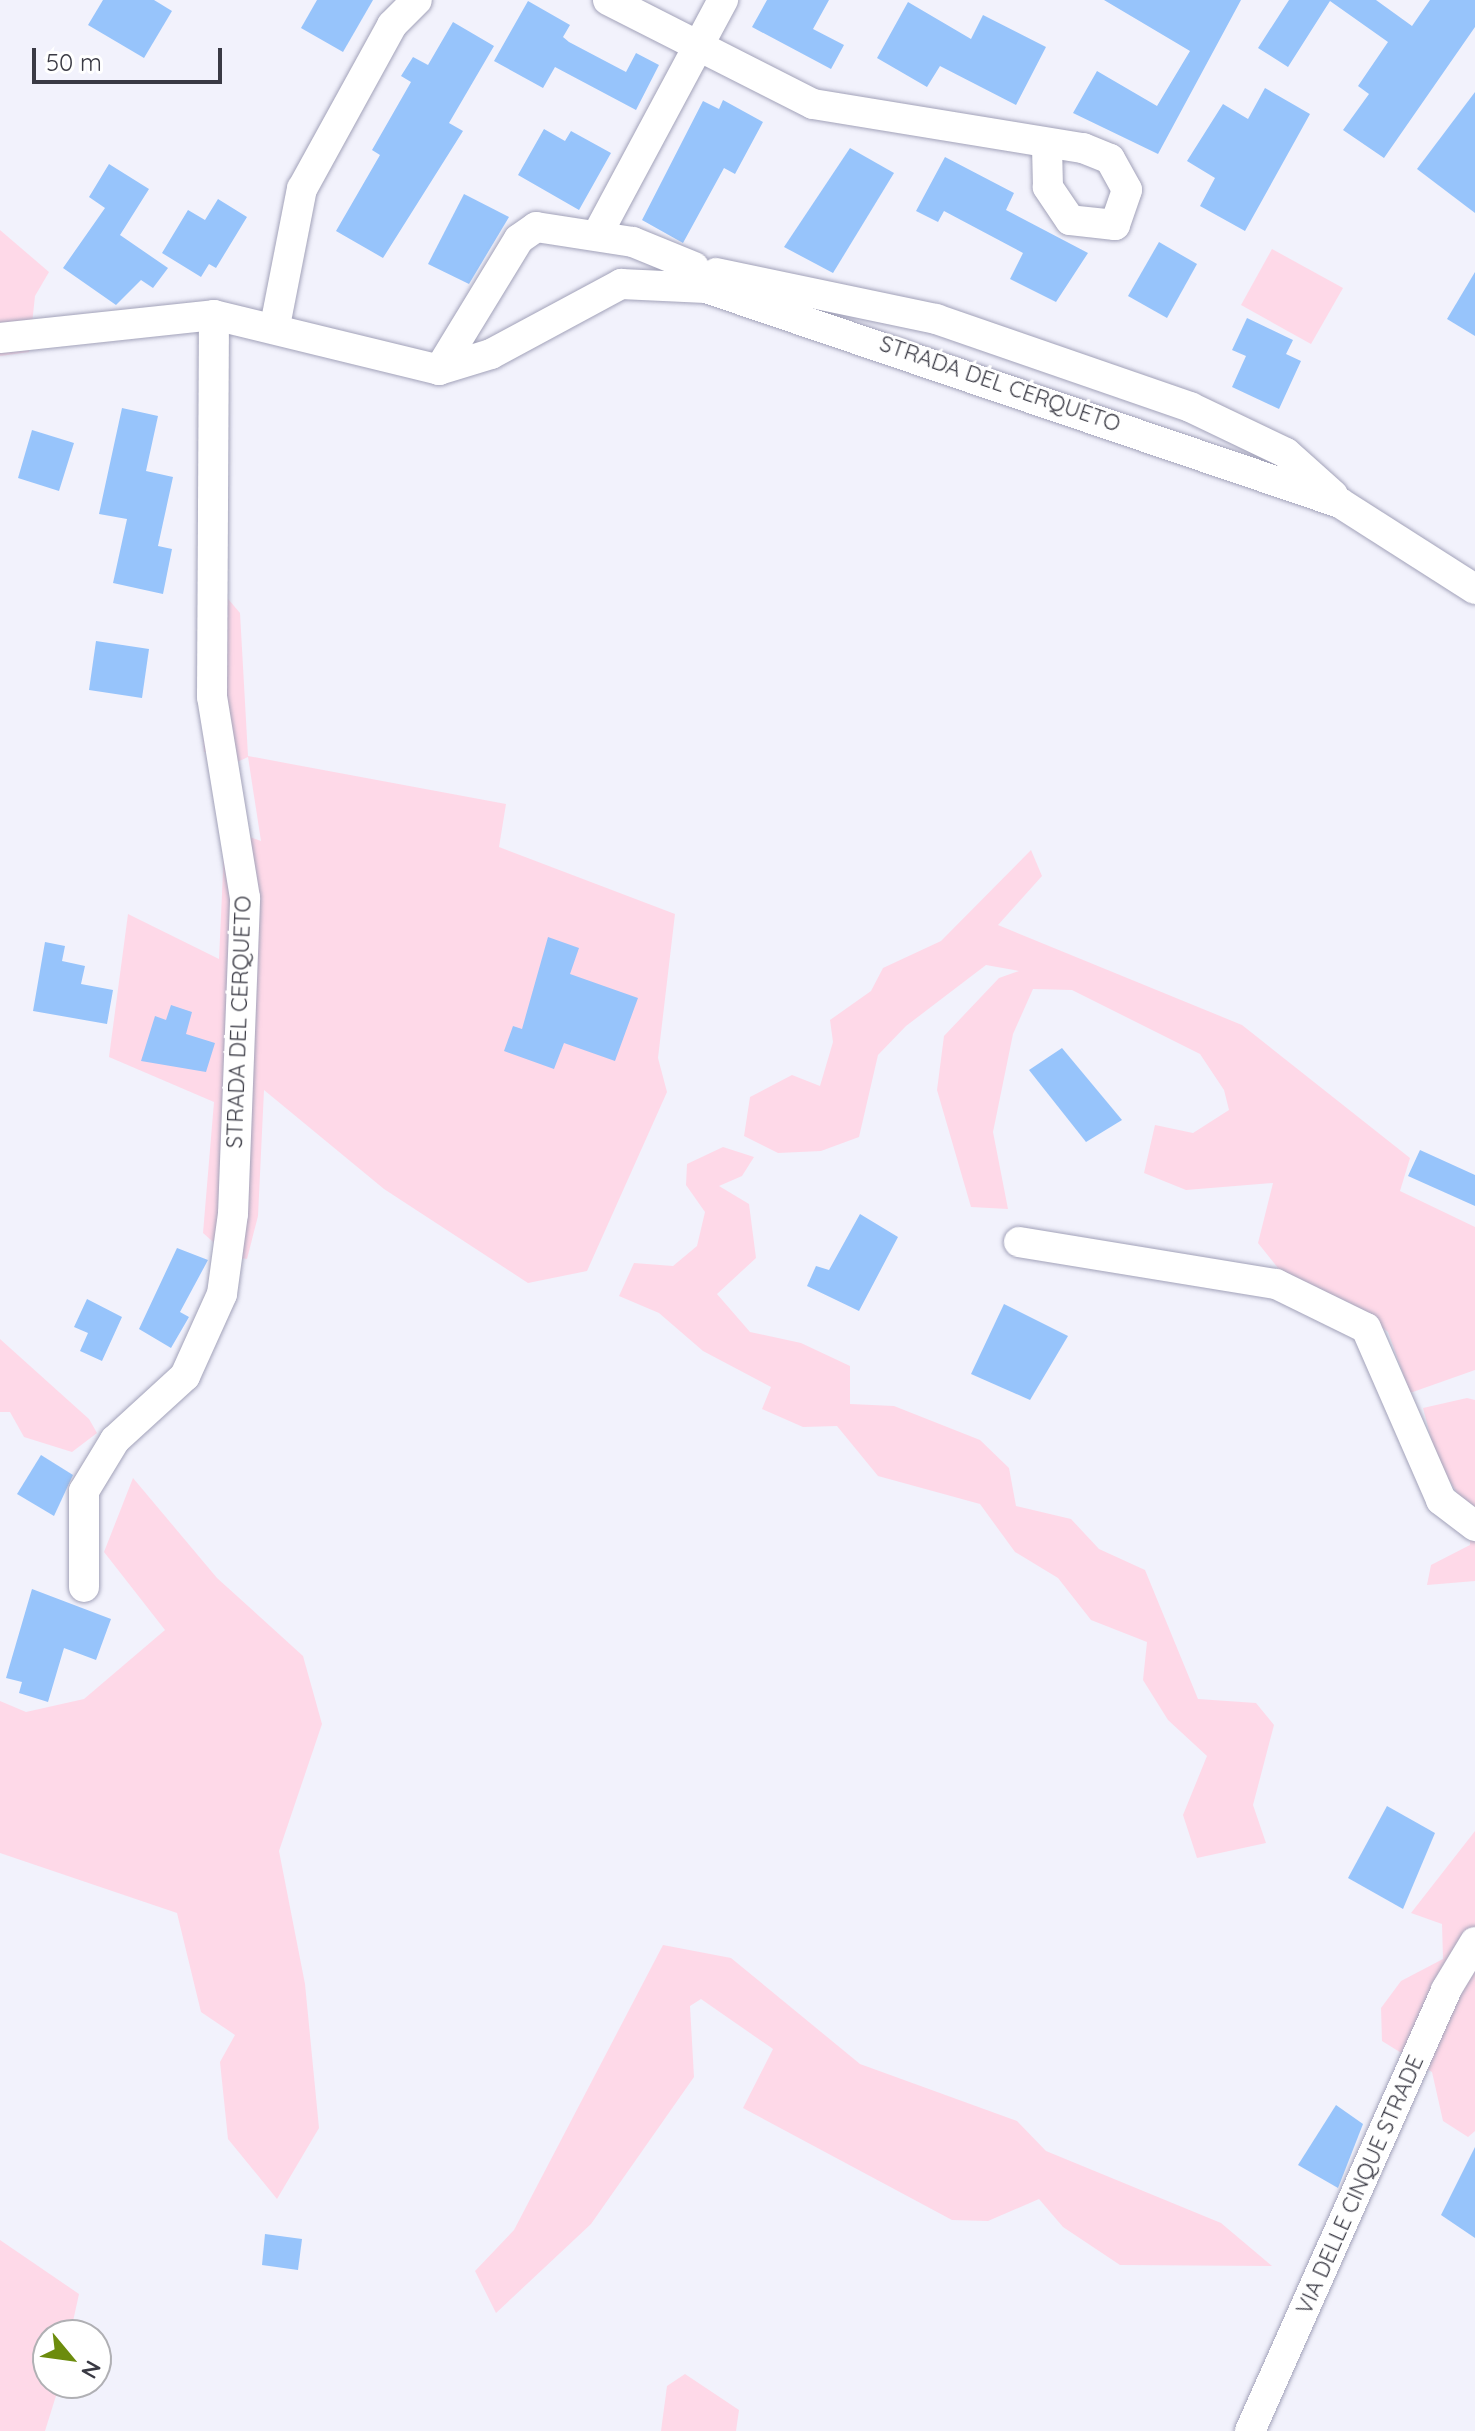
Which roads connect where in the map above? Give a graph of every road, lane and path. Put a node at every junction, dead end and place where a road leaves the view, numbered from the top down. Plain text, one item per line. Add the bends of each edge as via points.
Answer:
1 (417, 0) edge
2 (608, 0) edge
3 (723, 0) edge
4 (697, 49) junction
5 (1047, 147) dead end
6 (597, 235) junction
7 (694, 267) junction
8 (656, 281) junction
9 (214, 315) junction
10 (275, 326) junction
11 (0, 338) edge
12 (439, 370) junction
13 (1340, 503) junction
14 (1475, 589) edge
15 (1019, 1242) dead end
16 (1475, 1526) edge
17 (84, 1587) dead end
18 (1475, 1942) edge
19 (1250, 2431) edge

1 - 10 street via 392,25 302,189
2 - 4 street
3 - 4 street
4 - 5 street via 813,104
4 - 6 street
6 - 7 street, STRADA DEL CERQUETO
6 - 12 street, STRADA DEL CERQUETO via 552,224 519,239
7 - 8 street, STRADA DEL CERQUETO
7 - 13 street, STRADA DEL CERQUETO via 936,319 1190,407 1286,453
8 - 12 street, STRADA DEL CERQUETO via 621,284 491,354
8 - 13 street, STRADA DEL CERQUETO via 706,288 823,325
9 - 10 street, STRADA DEL CERQUETO
9 - 11 street, STRADA DEL CERQUETO
9 - 17 street, STRADA DEL CERQUETO via 212,697 245,898 233,1214 222,1294 185,1376 115,1440 84,1491
10 - 12 street, STRADA DEL CERQUETO via 402,366
13 - 14 street, STRADA DEL CERQUETO
15 - 16 street via 1276,1284 1366,1328 1441,1500
18 - 19 street, VIA DELLE CINQUE STRADE via 1446,1990

